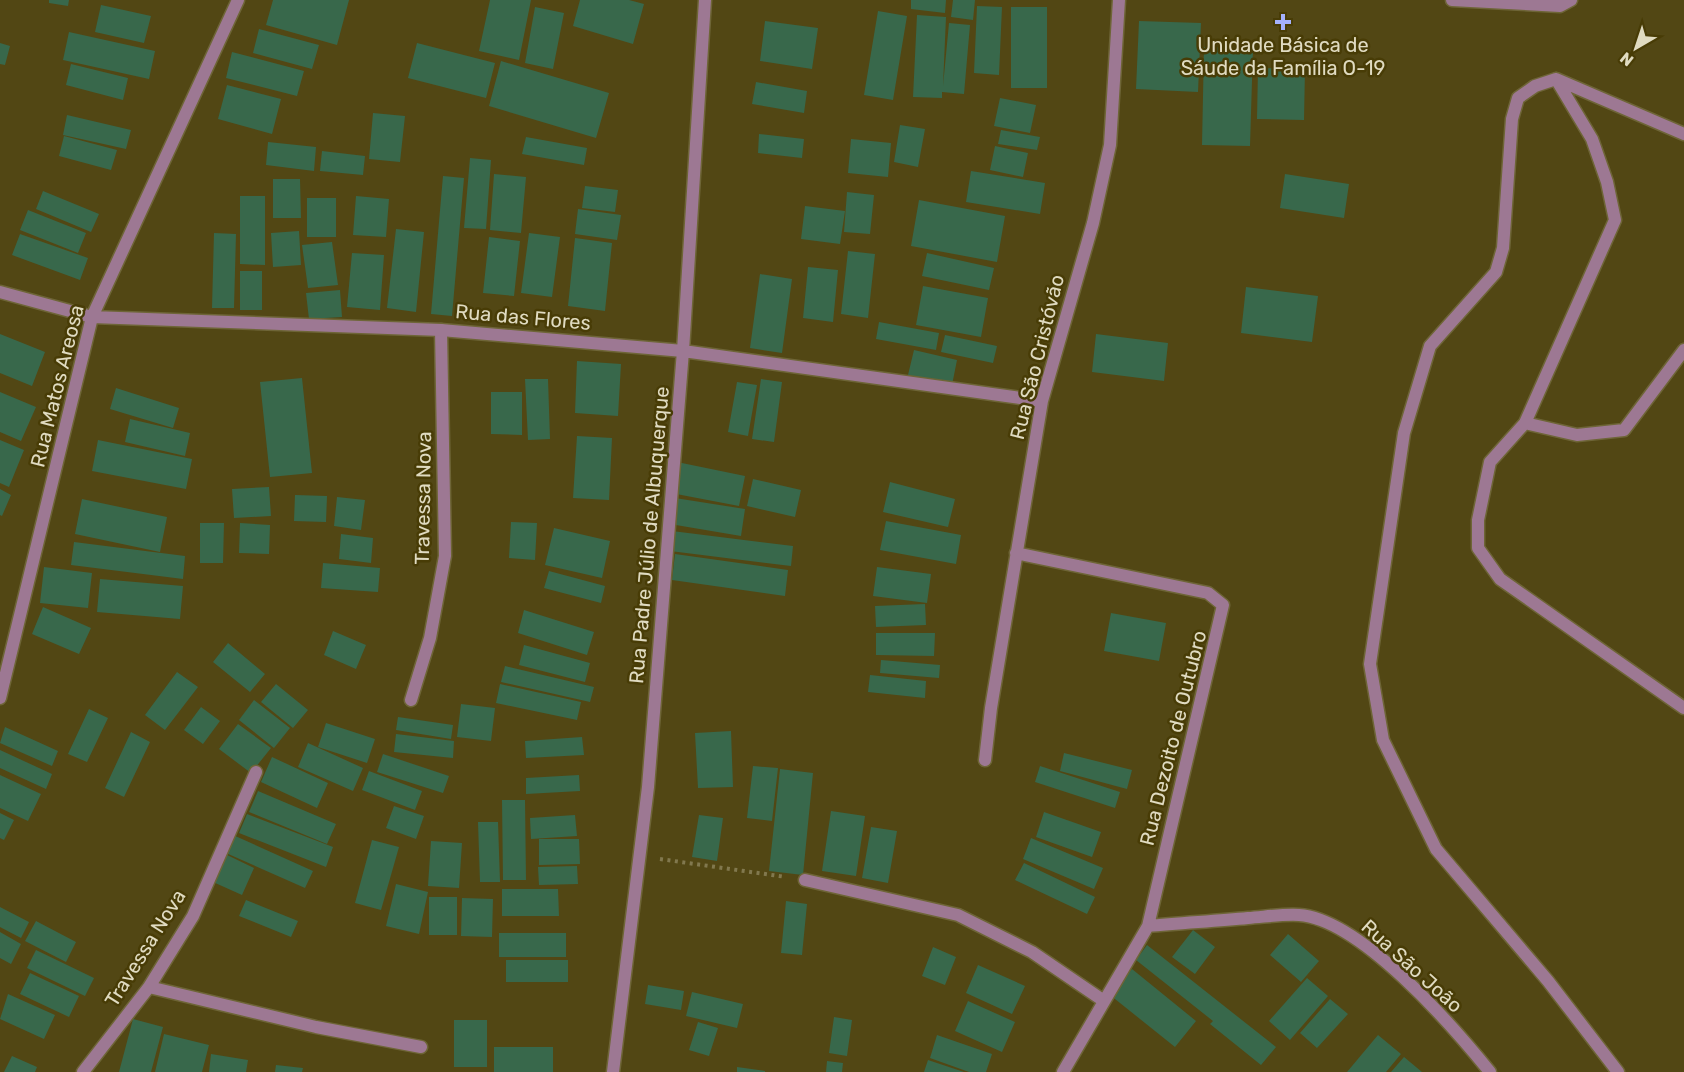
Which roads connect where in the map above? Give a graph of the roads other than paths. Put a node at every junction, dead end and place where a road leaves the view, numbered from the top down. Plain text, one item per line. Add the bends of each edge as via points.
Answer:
1 (238, 0) edge
2 (705, 0) edge
3 (1119, 0) edge
4 (1452, 0) edge
5 (1571, 0) edge
6 (1556, 79) junction
7 (1684, 134) edge
8 (0, 292) edge
9 (92, 317) junction
10 (441, 330) junction
11 (1684, 350) edge
12 (683, 351) junction
13 (1042, 401) junction
14 (1525, 423) junction
15 (1016, 553) junction
16 (0, 699) edge
17 (411, 699) dead end
18 (1684, 708) edge
19 (985, 760) dead end
20 (256, 772) dead end
21 (805, 880) road end
22 (1148, 926) junction
23 (149, 987) junction
24 (1104, 1001) junction
25 (421, 1047) dead end
26 (83, 1072) edge
27 (613, 1072) edge
28 (1063, 1072) edge
29 (1490, 1072) edge
30 (1618, 1072) edge

1 - 9 street, Rua Matos Areosa
2 - 12 street, Rua Padre Júlio de Albuquerque
3 - 13 street, Rua São Cristóvão via 1110,145 1093,223
4 - 5 street via 1560,6
6 - 7 street
6 - 14 street via 1592,139 1615,220
6 - 30 street via 1535,86 1518,98 1512,119 1503,248 1496,272 1430,346 1404,433 1370,664 1383,740 1436,849 1548,981
8 - 9 street, Rua das Flores
9 - 10 street, Rua das Flores
9 - 16 street, Rua Matos Areosa
10 - 12 street, Rua das Flores
10 - 17 street, Travessa Nova via 445,556 430,638
11 - 14 street via 1624,430 1577,435
12 - 13 street, Rua das Flores
12 - 27 street, Rua Padre Júlio de Albuquerque via 648,787
13 - 15 street, Rua São Cristóvão
14 - 18 street via 1490,462 1478,520 1478,548 1500,579
15 - 19 street, Rua São Cristóvão
15 - 22 street, Rua Dezoito de Outubro via 1208,593 1223,605
20 - 23 street, Travessa Nova via 193,916
21 - 24 street via 958,915 1032,952
22 - 24 street, Rua Dezoito de Outubro
22 - 29 street, Rua São João via 1299,915 1325,920 1350,935 1425,999
23 - 25 street via 316,1027
23 - 26 street, Travessa Nova
24 - 28 street, Rua Dezoito de Outubro

